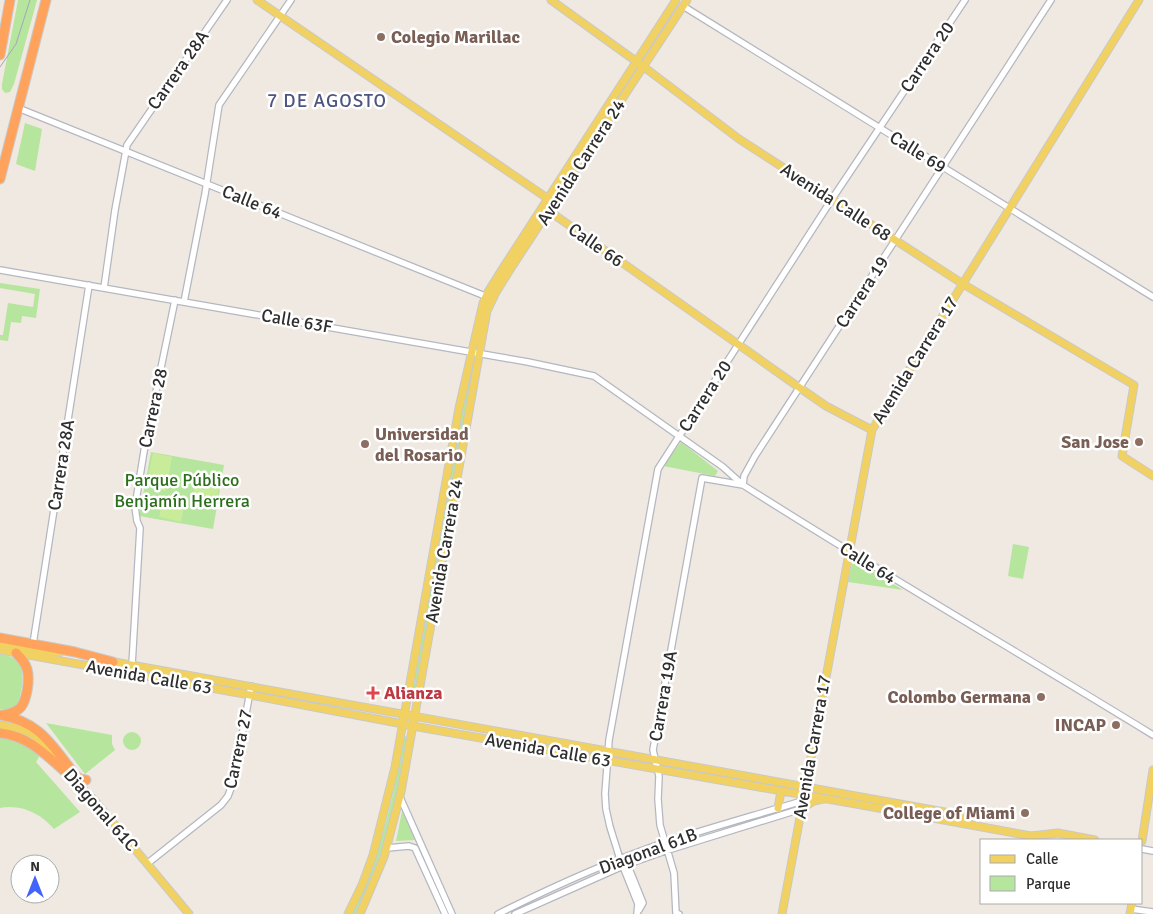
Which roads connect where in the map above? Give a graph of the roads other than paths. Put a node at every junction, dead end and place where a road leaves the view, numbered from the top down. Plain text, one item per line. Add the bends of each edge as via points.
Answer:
1 (10, 0) edge
2 (46, 0) edge
3 (227, 0) edge
4 (257, 0) edge
5 (291, 0) edge
6 (551, 0) edge
7 (676, 0) edge
8 (964, 0) edge
9 (1051, 0) edge
10 (1140, 0) edge
11 (685, 3) edge
12 (280, 16) junction
13 (0, 54) edge
14 (640, 65) junction
15 (18, 108) junction
16 (879, 128) junction
17 (125, 151) junction
18 (943, 168) junction
19 (0, 179) edge
20 (206, 184) junction
21 (832, 199) junction
22 (551, 201) junction
23 (1010, 209) junction
24 (549, 211) junction
25 (895, 240) junction
26 (0, 270) edge
27 (962, 284) junction
28 (89, 285) junction
29 (104, 288) junction
30 (485, 296) junction
31 (1153, 297) edge
32 (175, 300) junction
33 (184, 302) junction
34 (738, 345) junction
35 (471, 352) junction
36 (480, 354) junction
37 (594, 376) joint
38 (800, 388) junction
39 (872, 430) junction
40 (680, 436) junction
41 (1153, 476) edge
42 (743, 485) junction
43 (849, 552) junction
44 (0, 638) edge
45 (0, 644) edge
46 (33, 644) junction
47 (0, 650) edge
48 (14, 651) junction
49 (113, 662) junction
50 (132, 665) junction
51 (251, 686) junction
52 (250, 694) junction
53 (2, 715) edge
54 (404, 716) junction
55 (414, 717) junction
56 (403, 724) junction
57 (0, 725) edge
58 (412, 726) junction
59 (0, 733) edge
60 (1153, 735) edge
61 (608, 752) junction
62 (607, 760) junction
63 (654, 760) junction
64 (657, 769) junction
65 (1153, 770) edge
66 (71, 777) junction
67 (86, 780) dead end
68 (781, 791) junction
69 (400, 796) junction
70 (803, 798) junction
71 (828, 799) junction
72 (778, 808) junction
73 (976, 826) junction
74 (1090, 839) edge
75 (1142, 839) edge
76 (665, 843) junction
77 (387, 848) junction
78 (668, 850) junction
79 (622, 858) junction
80 (148, 864) junction
81 (625, 865) junction
82 (1131, 909) edge
83 (1153, 912) edge
84 (638, 913) edge
85 (189, 914) edge
86 (348, 914) edge
87 (360, 914) edge
88 (445, 914) edge
89 (452, 914) edge
90 (498, 914) edge
91 (515, 914) edge
92 (677, 914) edge
93 (782, 914) edge

1 - 13 highway
2 - 15 highway
3 - 17 street, Carrera 28A via 129,140
4 - 12 main road
5 - 12 street
6 - 14 main road, Avenida Calle 68
7 - 14 main road, Avenida Carrera 24
8 - 16 street, Carrera 20
9 - 18 street, Carrera 19
10 - 23 main road, Avenida Carrera 17
11 - 14 main road, Avenida Carrera 24
11 - 16 street, Calle 69
12 - 20 street via 219,105
12 - 22 main road
14 - 21 main road, Avenida Calle 68 via 739,139
14 - 22 main road, Avenida Carrera 24
15 - 17 street, Calle 64
15 - 19 highway
16 - 18 street, Calle 69
16 - 21 street, Carrera 20
17 - 20 street, Calle 64
17 - 29 street, Carrera 28A
18 - 23 street, Calle 69
18 - 25 street, Carrera 19
20 - 30 street, Calle 64
20 - 33 street
21 - 25 main road, Avenida Calle 68
21 - 34 street, Carrera 20
22 - 24 main road
22 - 30 main road, Avenida Carrera 24
23 - 27 main road, Avenida Carrera 17
23 - 31 street, Calle 69
24 - 34 main road, Calle 66
24 - 36 main road, Avenida Carrera 24 via 492,299
25 - 27 main road, Avenida Calle 68
25 - 38 street, Carrera 19
26 - 28 street, Calle 63F
27 - 39 main road, Avenida Carrera 17
27 - 41 main road, Avenida Calle 68 via 1134,385 1122,456
28 - 29 street, Calle 63F
28 - 46 street, Carrera 28A
29 - 32 street, Calle 63F
30 - 35 main road, Avenida Carrera 24
32 - 33 street, Calle 63F
32 - 50 street, Carrera 28 via 135,507 140,528
33 - 35 street, Calle 63F
34 - 38 main road, Calle 66
34 - 40 street, Carrera 20
35 - 36 street, Calle 63F
35 - 54 main road, Avenida Carrera 24
36 - 37 street, Calle 63F
36 - 55 main road, Avenida Carrera 24
37 - 40 street, Calle 64
38 - 39 main road, Calle 66
38 - 42 street, Carrera 19 via 755,456 744,476
39 - 43 main road, Avenida Carrera 17
40 - 42 street, Calle 64 via 723,466
40 - 61 street, Carrera 20 via 658,470
42 - 43 street, Calle 64
42 - 63 street, Carrera 19A via 702,478 653,750
43 - 60 street, Calle 64
43 - 70 main road, Avenida Carrera 17
44 - 46 highway
45 - 48 main road, Avenida Calle 63
46 - 49 highway
47 - 48 main road, Avenida Calle 63
48 - 49 main road, Avenida Calle 63
48 - 52 main road, Avenida Calle 63
48 - 53 highway via 27,670 26,694 20,708
49 - 50 main road, Avenida Calle 63
50 - 51 main road, Avenida Calle 63
51 - 52 street, Carrera 27
51 - 54 main road, Avenida Calle 63
52 - 56 main road, Avenida Calle 63
52 - 80 street, Carrera 27 via 228,796
53 - 67 highway via 36,729 79,778
54 - 55 main road, Avenida Calle 63
54 - 56 main road, Avenida Carrera 24
55 - 58 main road, Avenida Carrera 24
55 - 61 main road, Avenida Calle 63
56 - 58 main road, Avenida Calle 63
56 - 86 main road, Avenida Carrera 24 via 377,843
57 - 66 main road, Diagonal 61C via 25,730 37,737
58 - 62 main road, Avenida Calle 63
58 - 69 main road, Avenida Carrera 24
59 - 66 highway via 29,742
61 - 62 street, Carrera 20
61 - 63 main road, Avenida Calle 63
62 - 64 main road, Avenida Calle 63
62 - 79 street, Carrera 20 via 606,809
63 - 64 street, Carrera 19A
63 - 70 main road, Avenida Calle 63
64 - 68 main road, Avenida Calle 63
64 - 76 street, Carrera 19A via 659,814
65 - 75 main road
66 - 80 main road, Diagonal 61C
68 - 70 main road, Avenida Calle 63
68 - 72 main road
69 - 77 main road, Avenida Carrera 24
69 - 89 street
70 - 71 main road, Avenida Calle 63
70 - 71 main road via 814,801
70 - 72 street, Diagonal 61B
70 - 73 main road, Avenida Calle 63 via 961,815 965,822
70 - 78 street, Diagonal 61B
70 - 93 main road, Avenida Carrera 17
71 - 73 main road, Avenida Calle 63
72 - 76 street, Diagonal 61B
73 - 74 main road, Avenida Calle 63 via 1031,836 1058,833
76 - 78 street, Carrera 19A
76 - 79 street, Diagonal 61B
77 - 87 main road, Avenida Carrera 24
77 - 88 street via 414,847
78 - 81 street, Diagonal 61B
78 - 92 street, Carrera 19A via 675,879
79 - 81 street, Carrera 20
79 - 90 street, Diagonal 61B
80 - 85 main road, Diagonal 61C
81 - 84 street, Carrera 20
81 - 91 street, Diagonal 61B
82 - 83 street

